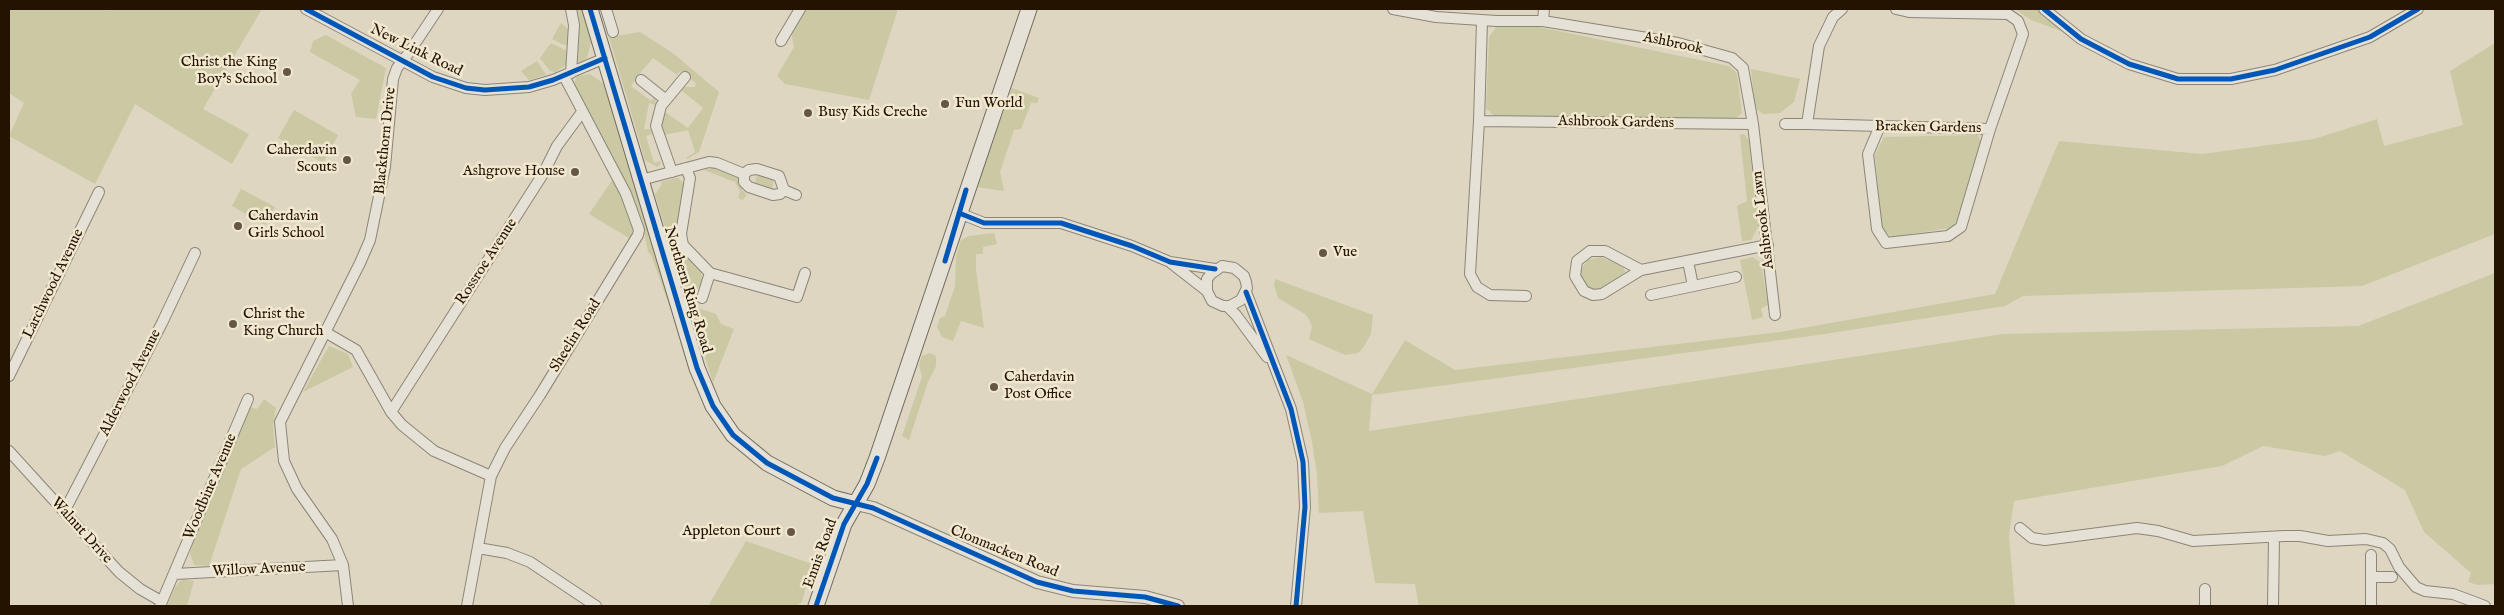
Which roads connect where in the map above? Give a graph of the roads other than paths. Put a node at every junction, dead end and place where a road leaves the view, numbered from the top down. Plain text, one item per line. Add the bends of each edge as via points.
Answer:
1 (306, 9) edge
2 (438, 9) edge
3 (571, 9) edge
4 (590, 9) edge
5 (606, 9) edge
6 (800, 9) edge
7 (1029, 9) edge
8 (1393, 9) edge
9 (1544, 9) edge
10 (1842, 9) edge
11 (1896, 9) edge
12 (2044, 9) edge
13 (2418, 9) edge
14 (1482, 21) junction
15 (1543, 21) junction
16 (613, 32) dead end
17 (781, 41) dead end
18 (605, 58) junction
19 (402, 61) junction
20 (568, 74) junction
21 (685, 77) dead end
22 (641, 80) dead end
23 (666, 100) junction
24 (582, 112) junction
25 (1478, 121) junction
26 (1753, 124) junction
27 (1785, 124) dead end
28 (1806, 124) junction
29 (1879, 128) junction
30 (1990, 129) junction
31 (686, 168) junction
32 (672, 172) junction
33 (744, 174) junction
34 (641, 180) junction
35 (784, 190) junction
36 (100, 192) dead end
37 (796, 194) dead end
38 (959, 212) junction
39 (1768, 245) junction
40 (195, 253) dead end
41 (1688, 261) junction
42 (1170, 262) junction
43 (1216, 269) junction
44 (1641, 270) junction
45 (710, 273) junction
46 (805, 273) dead end
47 (1736, 277) dead end
48 (1693, 286) junction
49 (1207, 291) junction
50 (1246, 292) junction
51 (1651, 295) dead end
52 (1526, 296) dead end
53 (702, 298) dead end
54 (1227, 306) junction
55 (1775, 315) dead end
56 (325, 332) junction
57 (1279, 375) junction
58 (9, 376) edge
59 (248, 399) dead end
60 (391, 412) junction
61 (9, 451) edge
62 (491, 476) junction
63 (856, 504) junction
64 (64, 512) junction
65 (2020, 528) dead end
66 (2274, 537) junction
67 (478, 548) junction
68 (2371, 555) dead end
69 (343, 565) junction
70 (175, 574) junction
71 (2371, 577) junction
72 (2392, 577) dead end
73 (2205, 589) dead end
74 (579, 602) edge
75 (161, 604) edge
76 (348, 606) edge
77 (467, 606) edge
78 (596, 606) edge
79 (816, 606) edge
80 (1178, 606) edge
81 (1296, 606) edge
82 (2204, 606) edge
83 (2273, 606) edge
84 (2371, 606) edge
85 (2485, 606) edge

1 - 19 street, New Link Road
2 - 19 street, Blackthorn Drive
3 - 20 street via 574,25
4 - 18 main road, Northern Ring Road
5 - 16 street
6 - 17 street
7 - 38 main road, Ennis Road
8 - 14 street, Ashbrook via 1436,18
9 - 15 street
10 - 28 street via 1833,17 1819,46
11 - 30 street, Bracken Gardens via 2008,14 2018,20 2023,34
12 - 13 street via 2081,39 2129,64 2178,79 2231,79 2275,70 2370,37
14 - 15 street, Ashbrook
14 - 25 street
15 - 26 street, Ashbrook via 1678,43 1732,58 1743,68
18 - 20 street, New Link Road
18 - 34 main road, Northern Ring Road
19 - 20 street, New Link Road via 454,86 479,90 529,87
19 - 56 street, Blackthorn Drive via 390,90 385,168 370,240
20 - 24 street, Sheelin Road
21 - 23 street
22 - 23 street
23 - 32 street via 661,106 656,126
24 - 60 street, Rossroe Avenue via 557,146 543,174
24 - 62 street, Sheelin Road via 626,194 638,235 505,448
25 - 26 street, Ashbrook Gardens
25 - 52 street via 1470,274 1477,287 1490,295
26 - 39 street, Ashbrook Lawn
27 - 28 street, Bracken Gardens
28 - 29 street, Bracken Gardens
29 - 30 street, Bracken Gardens
29 - 30 street via 1868,154 1877,229 1886,243 1948,236 1961,227
31 - 32 street
31 - 33 street via 717,163
31 - 45 street via 690,178 681,234 683,245
32 - 34 street
33 - 35 street via 757,169 779,176
33 - 35 street via 744,182 749,187 773,195
34 - 63 main road, Northern Ring Road via 697,368 713,406 733,435 767,463 833,498
35 - 37 street
36 - 58 street, Larchwood Avenue
38 - 42 street via 984,223 1061,223
38 - 63 main road, Ennis Road via 907,373 867,484
39 - 41 street
39 - 55 street, Ashbrook Lawn
40 - 64 street, Alderwood Avenue
41 - 44 street
41 - 48 street
42 - 43 street
42 - 49 street
43 - 49 street via 1207,279
43 - 50 street via 1228,266 1240,271 1246,282
44 - 44 street via 1602,294 1593,295 1584,291 1575,276 1577,261 1590,251 1605,251
45 - 46 street via 796,297
45 - 53 street
47 - 48 street
48 - 51 street
49 - 54 street via 1212,301
50 - 54 street via 1242,300
50 - 57 street
54 - 57 street via 1253,336
56 - 60 street via 356,350
56 - 69 street, Blackthorn Drive via 280,422 280,441 284,461 297,490 332,539
57 - 81 street via 1304,462 1305,507
59 - 70 street, Woodbine Avenue
60 - 62 street via 434,451
61 - 64 street, Walnut Drive
62 - 67 street, Sheelin Road
63 - 79 main road, Ennis Road via 844,524
63 - 80 street, Clonmacken Road via 873,508 1037,582 1072,591 1144,597
64 - 75 street, Walnut Drive via 118,572
65 - 66 street via 2032,538 2045,540 2137,528 2193,541
66 - 83 street
66 - 85 street via 2377,541 2390,549 2399,568 2416,587 2460,596
67 - 74 street via 507,553 530,562
67 - 77 street, Sheelin Road
68 - 71 street
69 - 70 street, Willow Avenue
69 - 76 street, Blackthorn Drive
70 - 75 street, Woodbine Avenue
71 - 72 street
71 - 84 street
73 - 82 street
74 - 78 street

